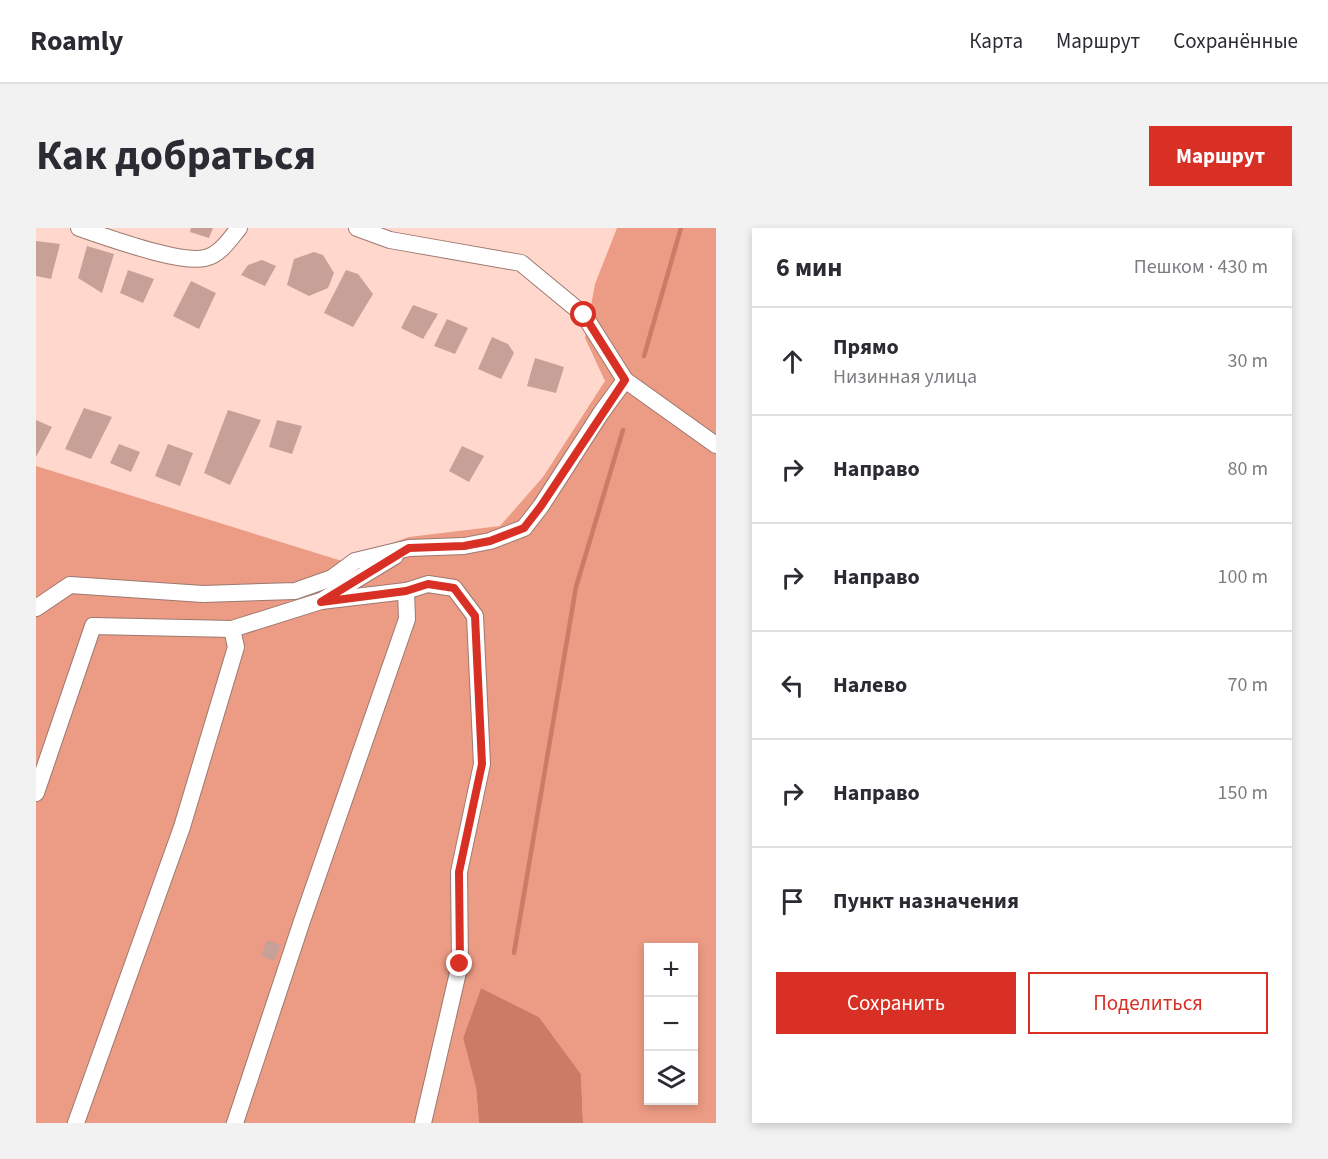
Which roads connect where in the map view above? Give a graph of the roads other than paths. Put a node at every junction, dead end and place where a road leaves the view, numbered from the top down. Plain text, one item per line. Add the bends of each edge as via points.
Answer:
1 (79, 228) edge
2 (239, 228) edge
3 (357, 228) edge
4 (625, 380) junction
5 (716, 445) edge
6 (409, 548) junction
7 (406, 591) junction
8 (321, 602) junction
9 (36, 608) edge
10 (232, 629) junction
11 (36, 793) edge
12 (76, 1123) edge
13 (235, 1123) edge
14 (423, 1123) edge

1 - 2 street via 172,257 205,258 225,246
3 - 4 street via 390,240 521,263 584,315
4 - 5 street
4 - 6 street via 524,528 464,546
6 - 8 street
6 - 9 street via 355,561 332,578 295,591 203,594 70,585
7 - 8 street
7 - 13 street via 406,619
7 - 14 street via 428,584 454,588 475,616 482,764 459,872 460,964
8 - 10 street
10 - 11 street via 93,626
10 - 12 street via 236,647 182,827

